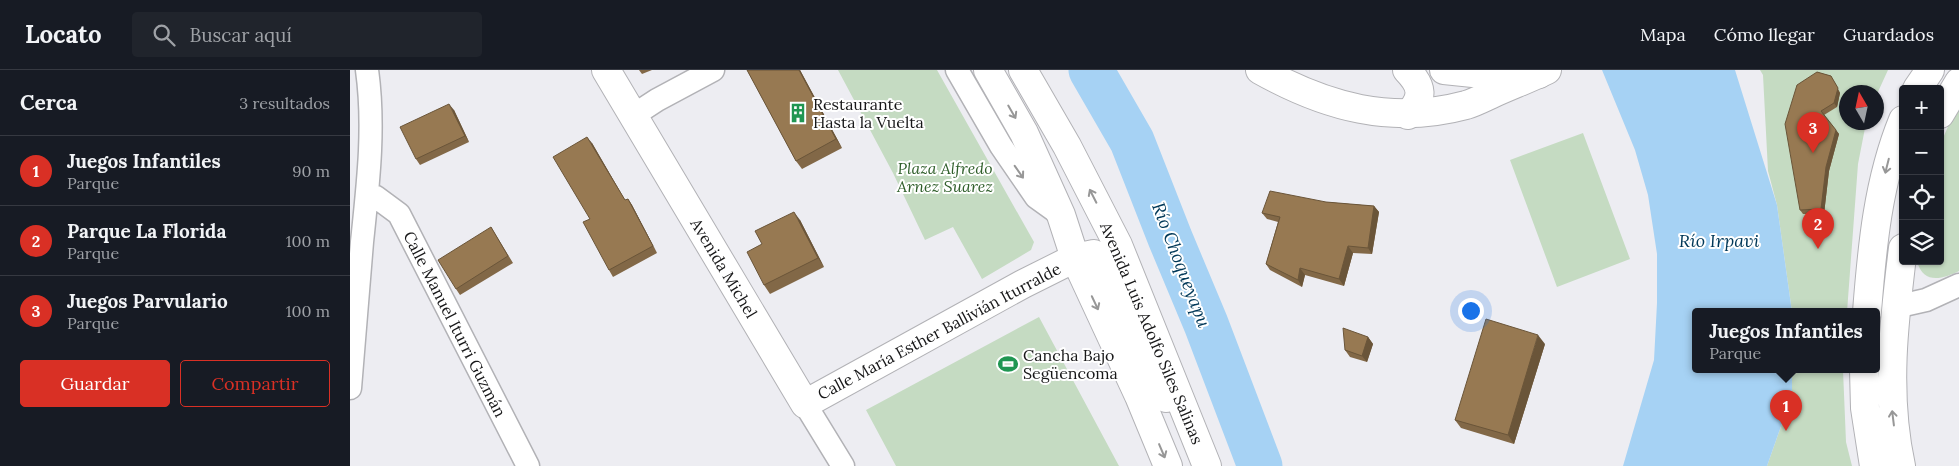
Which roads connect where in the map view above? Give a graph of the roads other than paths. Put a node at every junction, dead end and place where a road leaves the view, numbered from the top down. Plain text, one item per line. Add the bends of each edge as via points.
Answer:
1 (367, 70) edge
2 (606, 70) edge
3 (713, 70) edge
4 (957, 70) edge
5 (988, 70) edge
6 (1023, 70) edge
7 (1260, 70) edge
8 (1407, 70) edge
9 (1444, 70) edge
10 (1930, 70) edge
11 (1543, 72) edge
12 (1959, 82) edge
13 (1920, 85) edge
14 (1944, 107) edge
15 (634, 115) junction
16 (1408, 115) junction
17 (1899, 130) edge
18 (368, 196) junction
19 (1061, 215) junction
20 (1075, 258) junction
21 (1901, 265) edge
22 (1959, 285) edge
23 (1895, 307) junction
24 (1867, 308) edge
25 (1864, 373) edge
26 (350, 388) edge
27 (804, 404) junction
28 (528, 466) edge
29 (843, 466) edge
30 (1168, 466) edge
31 (1194, 466) edge
32 (1207, 466) edge
33 (1874, 466) edge
34 (1901, 466) edge

1 - 18 street
2 - 15 main road, Avenida Michel
3 - 15 street
4 -> 19 street via 1001,146 1036,197
5 -> 19 main road via 1024,133
32 -> 6 main road, Avenida Luis Adolfo Siles Salinas via 1118,245
7 - 16 main road via 1289,86 1330,101 1368,111
8 - 16 main road via 1416,80 1420,92
9 - 11 main road
10 - 13 main road
11 - 16 main road via 1467,105
12 - 14 main road
15 - 27 main road, Avenida Michel
17 -> 24 main road via 1879,198
18 - 26 street
18 - 28 street, Calle Manuel Iturri Guzmán via 376,197 399,214
19 - 20 main road
20 - 27 main road, Calle María Esther Ballivián Iturralde
20 -> 30 main road
20 - 31 main road via 1094,254 1105,260
21 - 23 main road
22 - 23 street via 1926,300
23 - 24 main road
34 -> 23 main road via 1892,408
25 - 33 main road via 1865,408
27 - 29 street, Avenida Michel

